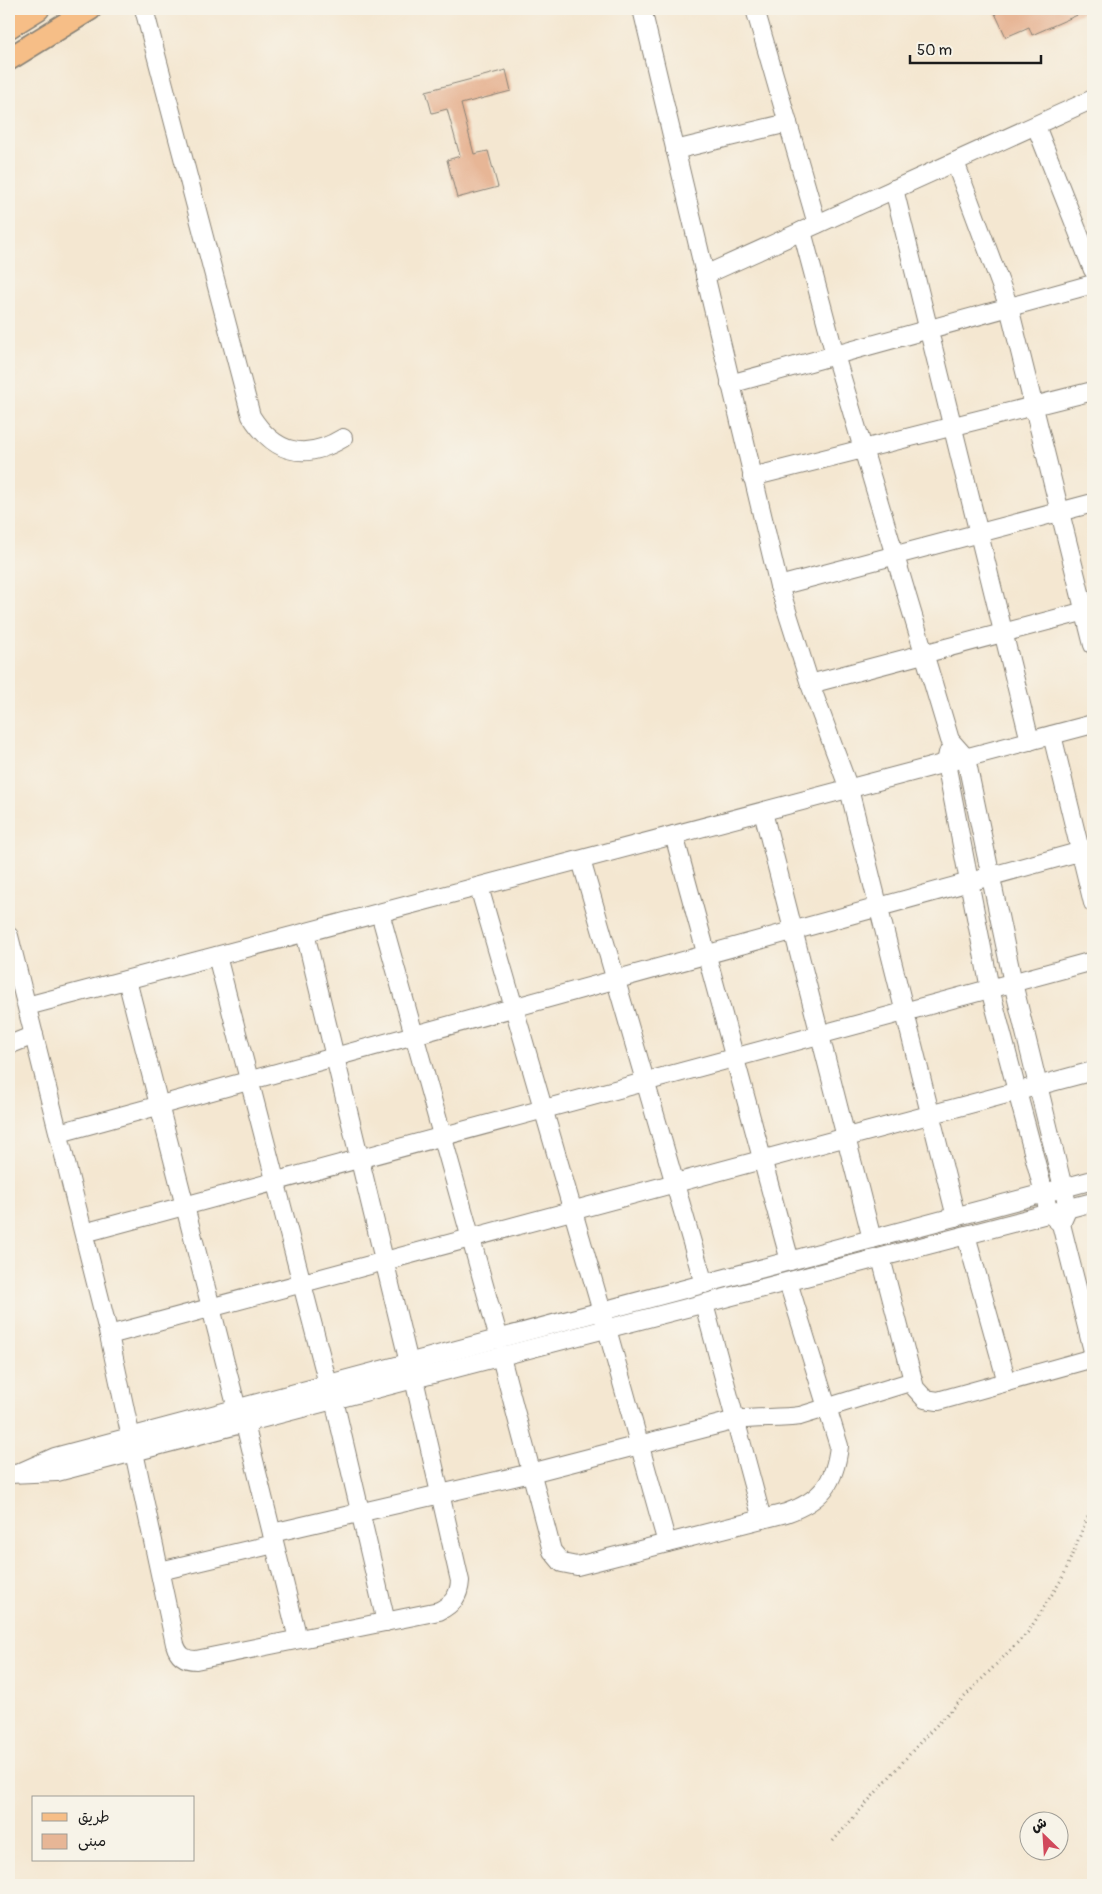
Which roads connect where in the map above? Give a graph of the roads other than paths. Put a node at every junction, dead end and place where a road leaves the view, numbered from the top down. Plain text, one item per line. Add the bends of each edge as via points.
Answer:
1 (38, 9) edge
2 (90, 9) edge
3 (144, 9) edge
4 (642, 9) edge
5 (756, 9) edge
6 (9, 27) edge
7 (9, 58) edge
8 (1093, 100) edge
9 (788, 123) junction
10 (1036, 126) junction
11 (675, 150) junction
12 (955, 162) junction
13 (894, 190) junction
14 (809, 228) junction
15 (1093, 270) edge
16 (705, 275) junction
17 (1093, 284) edge
18 (1009, 307) junction
19 (927, 330) junction
20 (834, 355) junction
21 (730, 384) junction
22 (1093, 391) edge
23 (1034, 406) junction
24 (952, 427) junction
25 (343, 438) dead end
26 (863, 449) junction
27 (752, 477) junction
28 (1093, 503) edge
29 (1060, 512) junction
30 (978, 534) junction
31 (895, 556) junction
32 (779, 586) junction
33 (1089, 610) edge
34 (1003, 633) junction
35 (1093, 645) edge
36 (924, 654) junction
37 (810, 684) junction
38 (1093, 724) edge
39 (1052, 735) junction
40 (950, 740) junction
41 (1030, 741) junction
42 (966, 758) junction
43 (946, 763) junction
44 (849, 789) junction
45 (763, 812) junction
46 (674, 835) junction
47 (1087, 850) edge
48 (581, 860) junction
49 (990, 876) junction
50 (968, 882) junction
51 (479, 887) junction
52 (1093, 903) edge
53 (878, 907) junction
54 (380, 913) junction
55 (793, 930) junction
56 (304, 933) junction
57 (10, 946) edge
58 (707, 954) junction
59 (217, 956) junction
60 (1093, 961) edge
61 (127, 980) junction
62 (616, 980) junction
63 (1013, 983) junction
64 (990, 989) junction
65 (27, 1006) junction
66 (514, 1008) junction
67 (905, 1012) junction
68 (34, 1035) junction
69 (414, 1035) junction
70 (820, 1035) junction
71 (9, 1045) edge
72 (335, 1057) junction
73 (735, 1058) junction
74 (1093, 1071) edge
75 (250, 1081) junction
76 (645, 1082) junction
77 (1037, 1086) junction
78 (1016, 1092) junction
79 (159, 1106) junction
80 (543, 1109) junction
81 (930, 1114) junction
82 (59, 1133) junction
83 (442, 1136) junction
84 (846, 1137) junction
85 (359, 1159) junction
86 (763, 1160) junction
87 (1093, 1180) edge
88 (276, 1181) junction
89 (674, 1183) junction
90 (1063, 1188) junction
91 (1044, 1194) junction
92 (1093, 1202) edge
93 (185, 1206) junction
94 (573, 1210) junction
95 (1060, 1215) junction
96 (956, 1217) junction
97 (84, 1233) junction
98 (966, 1235) junction
99 (470, 1238) junction
100 (872, 1239) junction
101 (881, 1258) junction
102 (384, 1261) junction
103 (790, 1261) junction
104 (788, 1282) junction
105 (302, 1283) junction
106 (704, 1284) junction
107 (704, 1304) junction
108 (211, 1307) junction
109 (602, 1311) junction
110 (607, 1329) junction
111 (109, 1334) junction
112 (499, 1339) junction
113 (1093, 1352) edge
114 (501, 1357) junction
115 (1093, 1358) edge
116 (412, 1371) junction
117 (913, 1381) junction
118 (1006, 1382) junction
119 (331, 1392) junction
120 (828, 1408) junction
121 (241, 1416) junction
122 (736, 1420) junction
123 (134, 1445) junction
124 (640, 1445) junction
125 (15, 1473) edge
126 (532, 1473) junction
127 (440, 1493) junction
128 (360, 1512) junction
129 (762, 1519) junction
130 (273, 1538) junction
131 (667, 1543) junction
132 (160, 1571) junction
133 (386, 1622) junction
134 (298, 1639) junction

1 - 6 main road
2 - 7 main road
3 - 25 street via 251,416 260,432 291,451 319,450
4 - 11 street
5 - 9 street
8 - 10 street
9 - 11 street
9 - 14 street
10 - 12 street
10 - 15 street
11 - 16 street
12 - 13 street
12 - 18 street
13 - 14 street
13 - 19 street
14 - 16 street
14 - 20 street
16 - 21 street
17 - 18 street
18 - 19 street
18 - 23 street
19 - 20 street
19 - 24 street
20 - 21 street
20 - 26 street
21 - 27 street
22 - 23 street
23 - 24 street
23 - 29 street
24 - 26 street
24 - 30 street
26 - 27 street
26 - 31 street
27 - 32 street
28 - 29 street
29 - 30 street
29 - 33 street
30 - 31 street
30 - 34 street
31 - 32 street
31 - 36 street
32 - 37 street
33 - 34 street
33 - 35 street
34 - 36 street
34 - 41 street
36 - 37 street
36 - 40 street
37 - 44 street
38 - 39 street
39 - 41 street
39 - 47 street
40 - 42 street
40 - 43 street
41 - 42 street
42 - 43 street
42 - 49 street
43 - 44 street
43 - 50 street
44 - 45 street
44 - 53 street
45 - 46 street
45 - 55 street
46 - 48 street
46 - 58 street
47 - 49 street
47 - 52 street
48 - 51 street
48 - 62 street
49 - 50 street
49 - 63 street
50 - 53 street
50 - 64 street
51 - 54 street
51 - 66 street
53 - 55 street
53 - 67 street
54 - 56 street
54 - 69 street
55 - 58 street
55 - 70 street
56 - 59 street
56 - 72 street
57 - 65 street
58 - 62 street
58 - 73 street
59 - 61 street
59 - 75 street
60 - 63 street
61 - 65 street
61 - 79 street
62 - 66 street
62 - 76 street
63 - 64 street
63 - 77 street
64 - 67 street
64 - 78 street
65 - 68 street
66 - 69 street
66 - 80 street
67 - 70 street
67 - 81 street
68 - 71 street
68 - 82 street
69 - 72 street
69 - 83 street
70 - 73 street
70 - 84 street
72 - 75 street
72 - 85 street
73 - 76 street
73 - 86 street
74 - 77 street
75 - 79 street
75 - 88 street
76 - 80 street
76 - 89 street
77 - 78 street
77 - 90 street
78 - 81 street
78 - 91 street
79 - 82 street
79 - 93 street
80 - 83 street
80 - 94 street
81 - 84 street
81 - 96 street
82 - 97 street
83 - 85 street
83 - 99 street
84 - 86 street
84 - 100 street
85 - 88 street
85 - 102 street
86 - 89 street
86 - 103 street
87 - 90 street
88 - 93 street
88 - 105 street
89 - 94 street
89 - 106 street
90 - 91 street
90 - 95 street
91 - 95 street
91 - 96 street
92 - 95 street
93 - 97 street
93 - 108 street
94 - 99 street
94 - 109 street
95 - 98 street
95 - 113 street
96 - 100 street
97 - 111 street
98 - 101 street
98 - 118 street
99 - 102 street
99 - 112 street
100 - 103 street
101 - 104 street
101 - 117 street
102 - 105 street
102 - 116 street
103 - 106 street
104 - 107 street
104 - 120 street
105 - 108 street
105 - 119 street
106 - 109 street
107 - 110 street
107 - 122 street
108 - 111 street
108 - 121 street
109 - 110 street
109 - 112 street
110 - 114 street
110 - 124 street
111 - 123 street
112 - 116 street
114 - 116 street
114 - 126 street
115 - 118 street
116 - 119 street
116 - 127 street
117 - 118 street via 919,1394 932,1402
117 - 120 street
119 - 121 street
119 - 128 street
120 - 122 street via 800,1416
120 - 129 street via 839,1446 837,1465 830,1482 804,1507
121 - 123 street
121 - 130 street
122 - 124 street
122 - 129 street
123 - 125 street via 49,1459
123 - 132 street
124 - 126 street
124 - 131 street
126 - 127 street
126 - 131 street via 552,1551 562,1563 576,1566
127 - 128 street
127 - 133 street via 460,1581 459,1591 455,1600 439,1611
128 - 130 street
128 - 133 street
129 - 131 street
130 - 132 street
130 - 134 street
132 - 134 street via 174,1644 185,1658 196,1660
133 - 134 street

